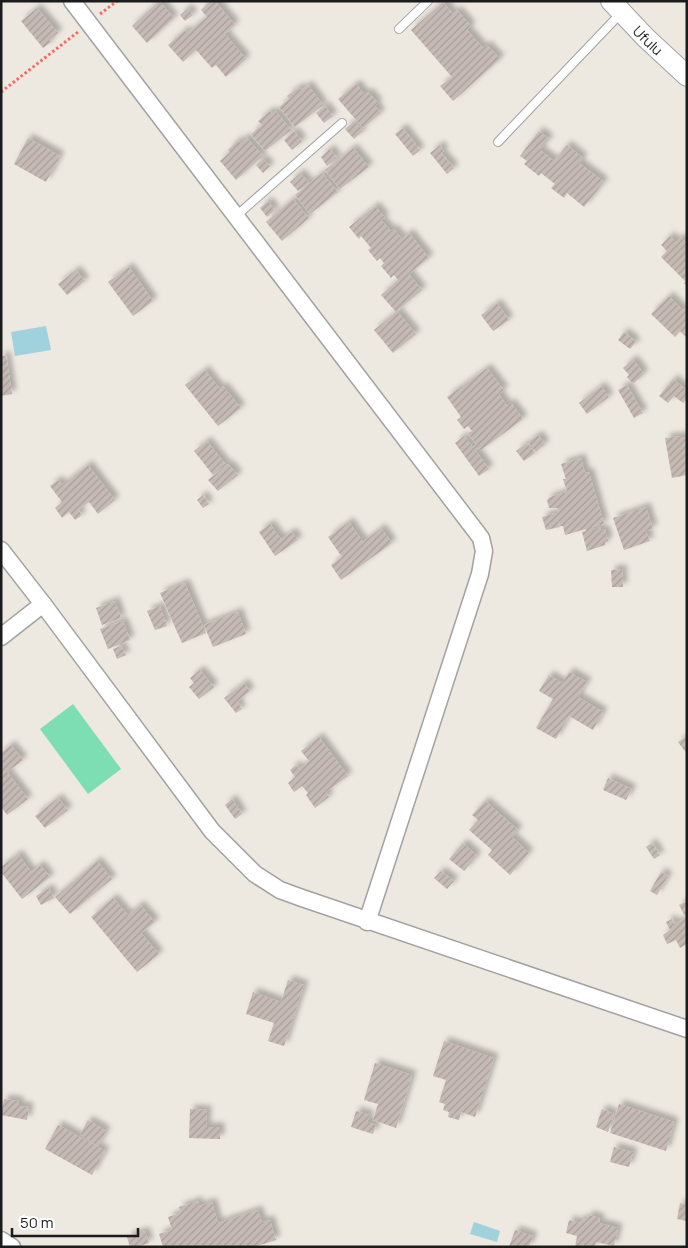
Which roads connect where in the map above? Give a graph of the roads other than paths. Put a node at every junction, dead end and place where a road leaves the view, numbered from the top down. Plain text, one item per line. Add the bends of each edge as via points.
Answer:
1 (72, 1) edge
2 (428, 1) edge
3 (616, 7) edge
4 (399, 29) dead end
5 (687, 76) edge
6 (342, 123) dead end
7 (498, 142) dead end
8 (236, 216) junction
9 (1, 550) edge
10 (43, 604) junction
11 (1, 637) edge
12 (367, 922) junction
13 (687, 1029) edge
14 (1, 1240) edge
15 (12, 1247) edge

1 - 8 street
2 - 4 lane
3 - 5 street, Ufulu
3 - 7 lane
6 - 8 lane
8 - 12 street via 476,530 483,545 480,574
9 - 10 street
10 - 11 street
10 - 12 street via 212,831 234,855 280,890
12 - 13 street
14 - 15 street

